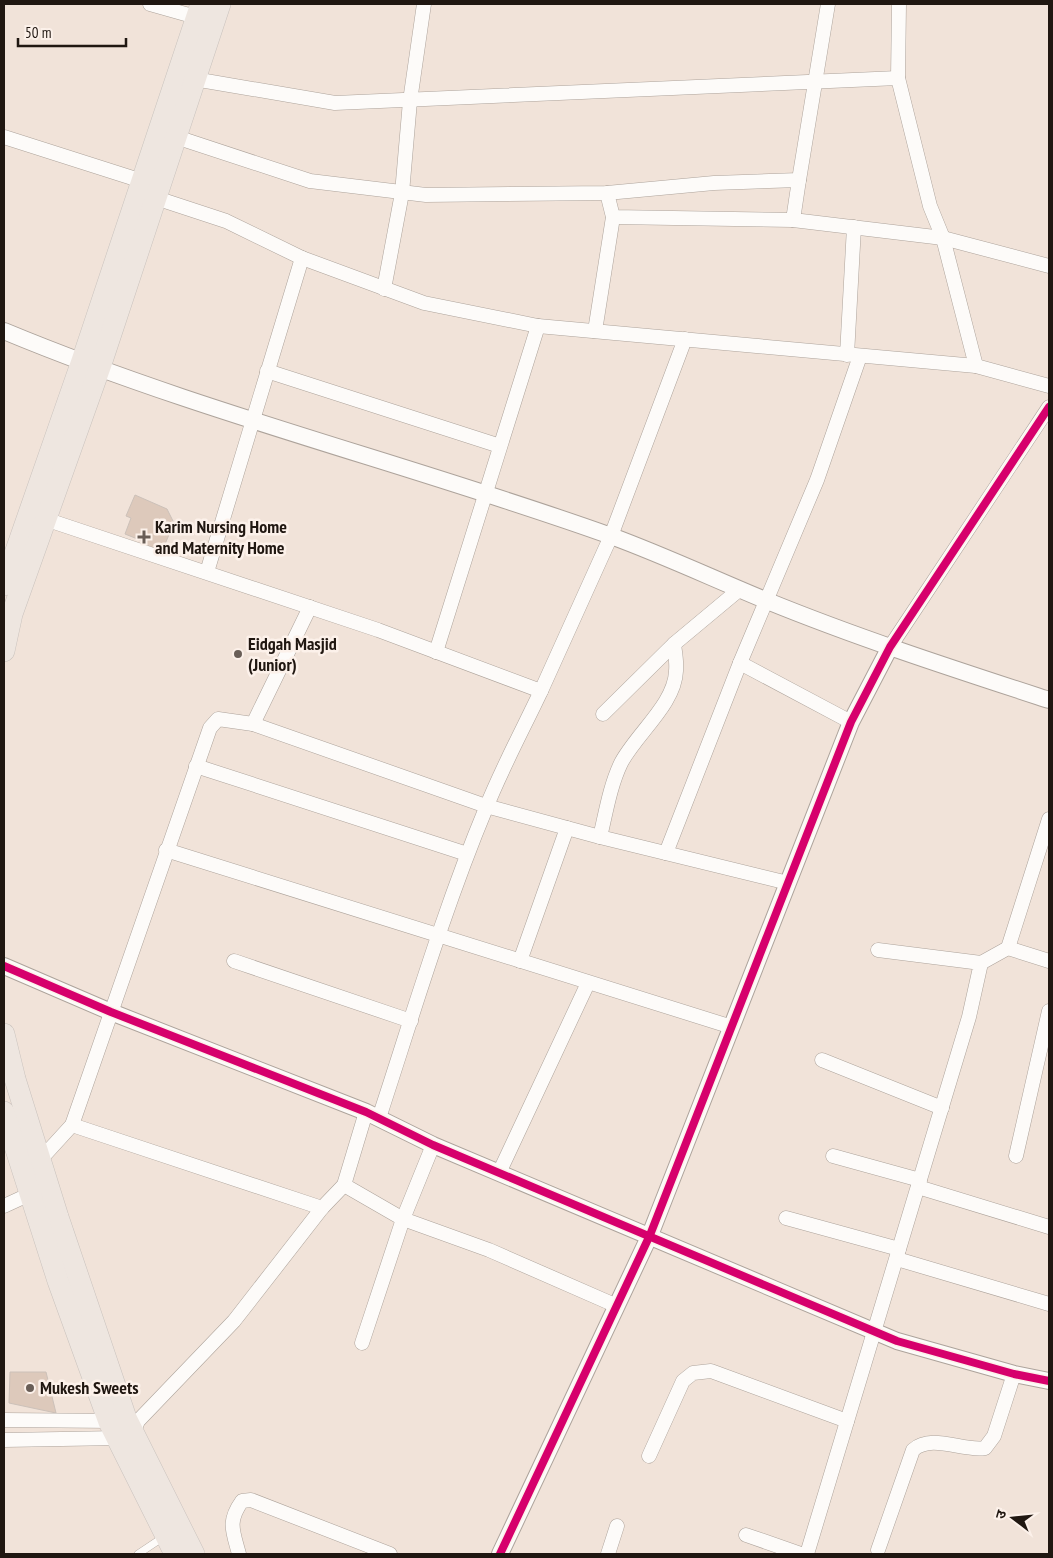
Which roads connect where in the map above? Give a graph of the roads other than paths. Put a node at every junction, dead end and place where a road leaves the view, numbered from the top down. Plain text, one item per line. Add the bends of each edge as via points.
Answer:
1 (150, 4) edge
2 (220, 4) edge
3 (424, 4) edge
4 (828, 4) edge
5 (899, 4) edge
6 (199, 10) edge
7 (898, 78) junction
8 (194, 79) junction
9 (814, 82) junction
10 (410, 101) junction
11 (4, 137) edge
12 (176, 137) junction
13 (799, 180) junction
14 (142, 181) junction
15 (607, 193) junction
16 (402, 194) junction
17 (156, 198) junction
18 (613, 217) junction
19 (793, 220) junction
20 (854, 227) junction
21 (943, 238) junction
22 (302, 258) junction
23 (1049, 266) edge
24 (384, 288) junction
25 (538, 326) junction
26 (4, 331) edge
27 (595, 331) junction
28 (685, 339) junction
29 (853, 356) junction
30 (91, 364) junction
31 (976, 366) junction
32 (268, 371) junction
33 (1049, 386) edge
34 (1049, 407) edge
35 (252, 420) junction
36 (500, 446) junction
37 (484, 495) junction
38 (45, 519) junction
39 (611, 536) junction
40 (207, 572) junction
41 (4, 585) edge
42 (740, 589) junction
43 (766, 601) junction
44 (310, 607) junction
45 (8, 615) edge
46 (674, 644) junction
47 (4, 645) edge
48 (890, 647) junction
49 (436, 652) junction
50 (740, 663) junction
51 (541, 691) junction
52 (1049, 700) edge
53 (603, 714) dead end
54 (851, 722) junction
55 (253, 724) junction
56 (196, 766) junction
57 (486, 806) junction
58 (1049, 819) edge
59 (567, 828) junction
60 (600, 837) junction
61 (166, 850) junction
62 (666, 853) junction
63 (467, 854) junction
64 (788, 883) junction
65 (437, 936) junction
66 (1008, 948) junction
67 (878, 950) dead end
68 (234, 961) dead end
69 (520, 961) junction
70 (1049, 961) edge
71 (981, 963) junction
72 (4, 966) edge
73 (588, 983) junction
74 (1049, 1011) edge
75 (111, 1012) junction
76 (411, 1021) junction
77 (732, 1027) junction
78 (4, 1034) edge
79 (822, 1060) dead end
80 (942, 1108) junction
81 (4, 1112) edge
82 (373, 1115) junction
83 (72, 1124) junction
84 (433, 1145) junction
85 (833, 1156) dead end
86 (1016, 1156) dead end
87 (40, 1160) junction
88 (499, 1173) junction
89 (919, 1184) junction
90 (344, 1185) junction
91 (30, 1194) junction
92 (4, 1206) edge
93 (322, 1208) junction
94 (786, 1218) dead end
95 (403, 1219) junction
96 (1049, 1226) edge
97 (650, 1235) junction
98 (898, 1254) junction
99 (1049, 1304) edge
100 (616, 1306) junction
101 (875, 1332) junction
102 (362, 1343) dead end
103 (1014, 1374) junction
104 (1049, 1380) edge
105 (4, 1420) edge
106 (847, 1421) junction
107 (125, 1426) junction
108 (4, 1440) edge
109 (649, 1456) dead end
110 (617, 1526) dead end
111 (166, 1535) junction
112 (746, 1535) dead end
113 (878, 1550) dead end
114 (138, 1554) edge
115 (175, 1554) edge
116 (194, 1554) edge
117 (239, 1554) edge
118 (390, 1554) edge
119 (500, 1554) edge
120 (608, 1554) edge
121 (801, 1554) edge
122 (807, 1554) edge

1 - 6 street
2 - 8 main road
3 - 10 street
4 - 9 street
5 - 7 street
6 - 14 main road
7 - 9 street
7 - 21 street via 930,206
8 - 10 street via 334,103
8 - 12 main road
9 - 10 street
9 - 13 street
10 - 16 street
11 - 14 street
12 - 16 street via 310,181
12 - 17 main road
13 - 15 street via 714,183
13 - 19 street
14 - 30 main road
15 - 16 street
15 - 18 street
16 - 24 street
17 - 22 street via 226,221
17 - 30 main road
18 - 19 street
18 - 27 street
19 - 20 street
20 - 21 street
20 - 29 street
21 - 23 street
21 - 31 street
22 - 24 street
22 - 32 street
24 - 25 street via 424,303
25 - 27 street
25 - 36 street
26 - 30 street
27 - 28 street
28 - 29 street
28 - 39 street
29 - 31 street
29 - 43 street via 817,480
30 - 35 street
30 - 38 main road
30 - 41 main road
31 - 33 street
32 - 35 street
32 - 36 street
34 - 48 street
35 - 37 street
35 - 40 street
36 - 37 street
37 - 39 street
37 - 49 street
38 - 40 street
38 - 45 main road
39 - 42 street
39 - 51 street
40 - 44 street
42 - 43 street
42 - 46 street
43 - 48 street
43 - 50 street
44 - 49 street
44 - 55 street
45 - 47 main road
46 - 53 street
46 - 60 street via 676,672 672,687 664,704 622,762 612,786
48 - 52 street
48 - 54 street
49 - 51 street
50 - 54 street
50 - 62 street
51 - 57 street
54 - 64 street
55 - 56 street via 218,719 210,728
55 - 57 street
56 - 61 street
56 - 63 street
57 - 59 street
57 - 63 street
58 - 66 street
59 - 60 street
59 - 69 street
60 - 62 street
61 - 65 street
61 - 75 street
62 - 64 street
63 - 65 street
64 - 77 street
65 - 69 street
65 - 76 street
66 - 70 street
66 - 71 street
67 - 71 street
68 - 76 street
69 - 73 street
71 - 80 street
72 - 75 street
73 - 77 street
73 - 88 street
74 - 86 street
75 - 82 street
75 - 83 street
76 - 82 street
77 - 97 street
78 - 87 main road
79 - 80 street
80 - 89 street
81 - 91 main road
82 - 84 street
82 - 90 street
83 - 87 street
83 - 93 street
84 - 88 street
84 - 95 street
85 - 89 street
87 - 107 main road
88 - 97 street
89 - 96 street
89 - 98 street
90 - 93 street
90 - 95 street
91 - 92 street
91 - 107 main road
93 - 107 street via 234,1321
94 - 98 street
95 - 100 street via 489,1250
95 - 102 street
97 - 100 street
97 - 101 street
98 - 99 street
98 - 101 street
100 - 119 street
101 - 103 street
101 - 106 street
103 - 104 street
103 - 113 street via 994,1436 985,1448 936,1443 913,1450
105 - 107 street
106 - 109 street via 711,1371 693,1373 683,1381
106 - 122 street
107 - 108 street
107 - 111 main road
107 - 116 main road
110 - 120 street
111 - 114 lane
111 - 115 main road
112 - 121 street
117 - 118 street via 231,1523 242,1501 252,1500

